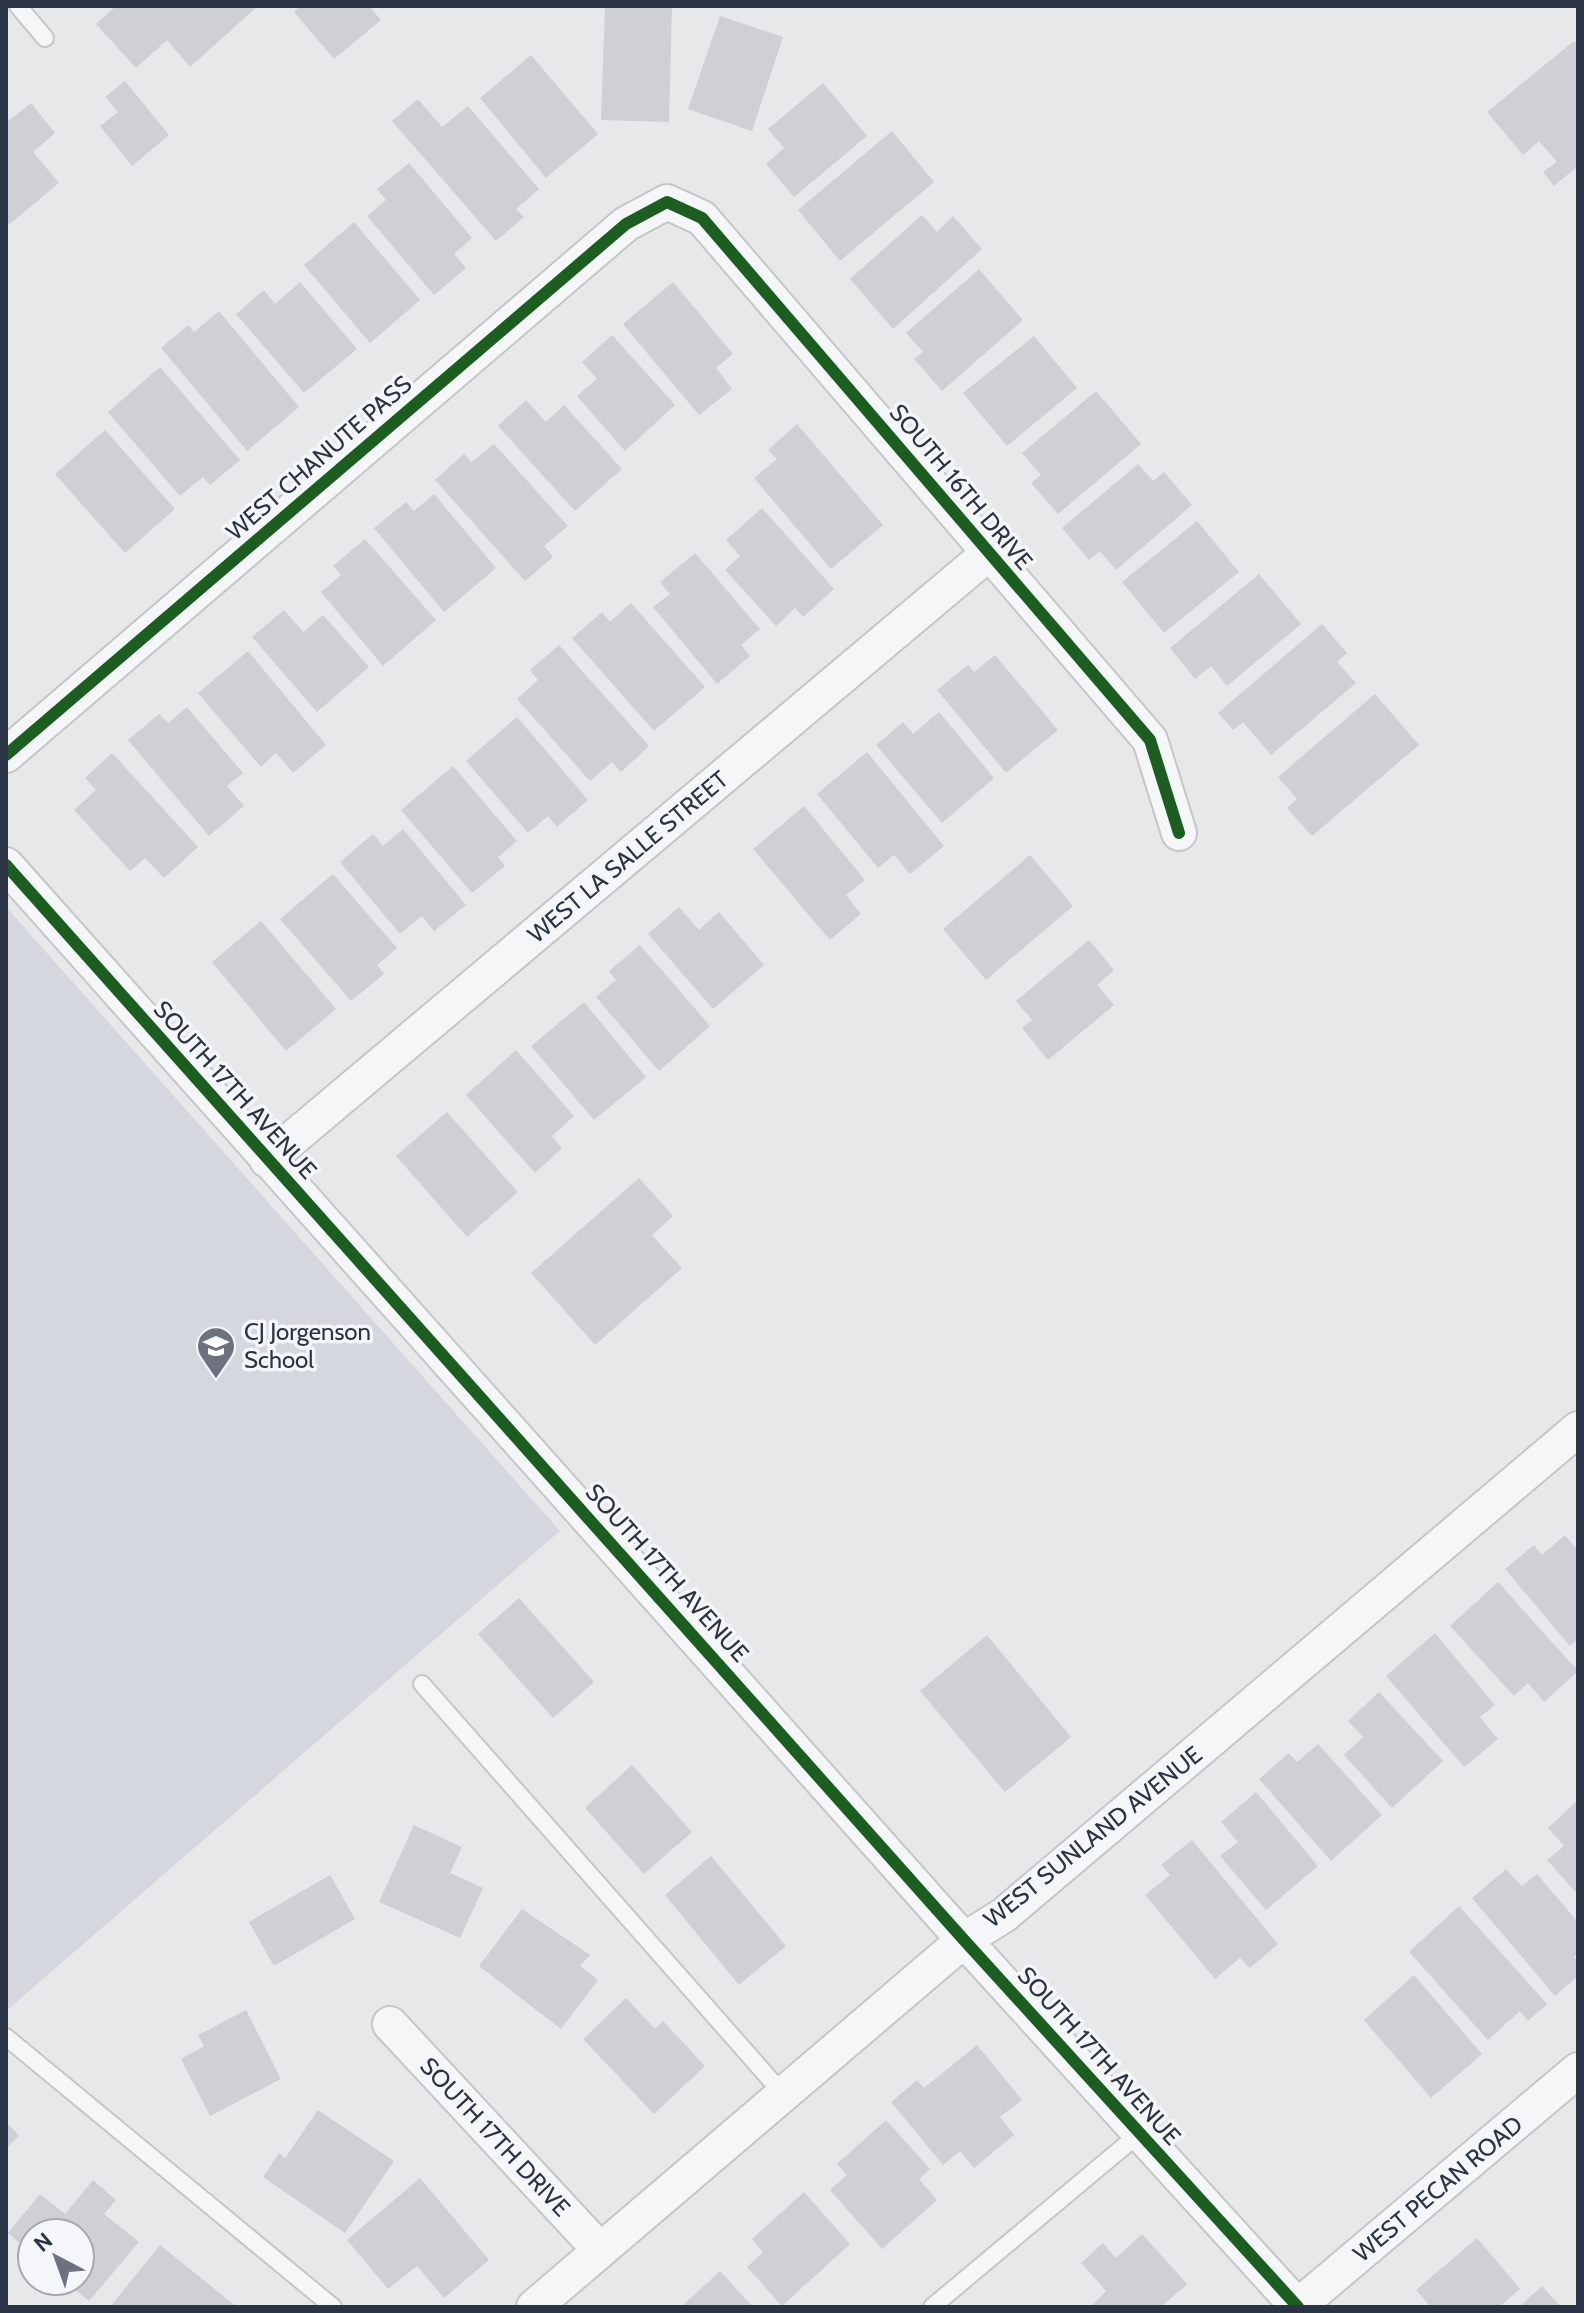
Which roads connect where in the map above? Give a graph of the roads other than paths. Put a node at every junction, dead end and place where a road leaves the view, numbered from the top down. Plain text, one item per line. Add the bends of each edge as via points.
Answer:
1 (18, 6) edge
2 (45, 38) dead end
3 (667, 202) joint
4 (989, 553) junction
5 (6, 755) edge
6 (1179, 833) dead end
7 (6, 865) edge
8 (267, 1160) junction
9 (1578, 1429) edge
10 (422, 1684) dead end
11 (964, 1940) junction
12 (390, 2024) dead end
13 (6, 2037) edge
14 (1578, 2070) edge
15 (784, 2095) junction
16 (1140, 2133) junction
17 (600, 2250) junction
18 (333, 2307) edge
19 (534, 2307) edge
20 (932, 2307) edge
21 (1298, 2307) edge

1 - 2 lane
3 - 4 street, SOUTH 16TH DRIVE via 702,218
3 - 5 street, WEST CHANUTE PASS via 626,224
4 - 6 street, SOUTH 16TH DRIVE via 1150,740
4 - 8 street, WEST LA SALLE STREET
7 - 8 street, SOUTH 17TH AVENUE
8 - 11 street, SOUTH 17TH AVENUE
9 - 11 street, WEST SUNLAND AVENUE via 1004,1915
10 - 15 lane
11 - 15 street, WEST SUNLAND AVENUE
11 - 16 street, SOUTH 17TH AVENUE
12 - 17 street, SOUTH 17TH DRIVE
13 - 18 lane
14 - 21 street, WEST PECAN ROAD
15 - 17 street, WEST SUNLAND AVENUE
16 - 20 lane
16 - 21 street, SOUTH 17TH AVENUE
17 - 19 street, WEST SUNLAND AVENUE

